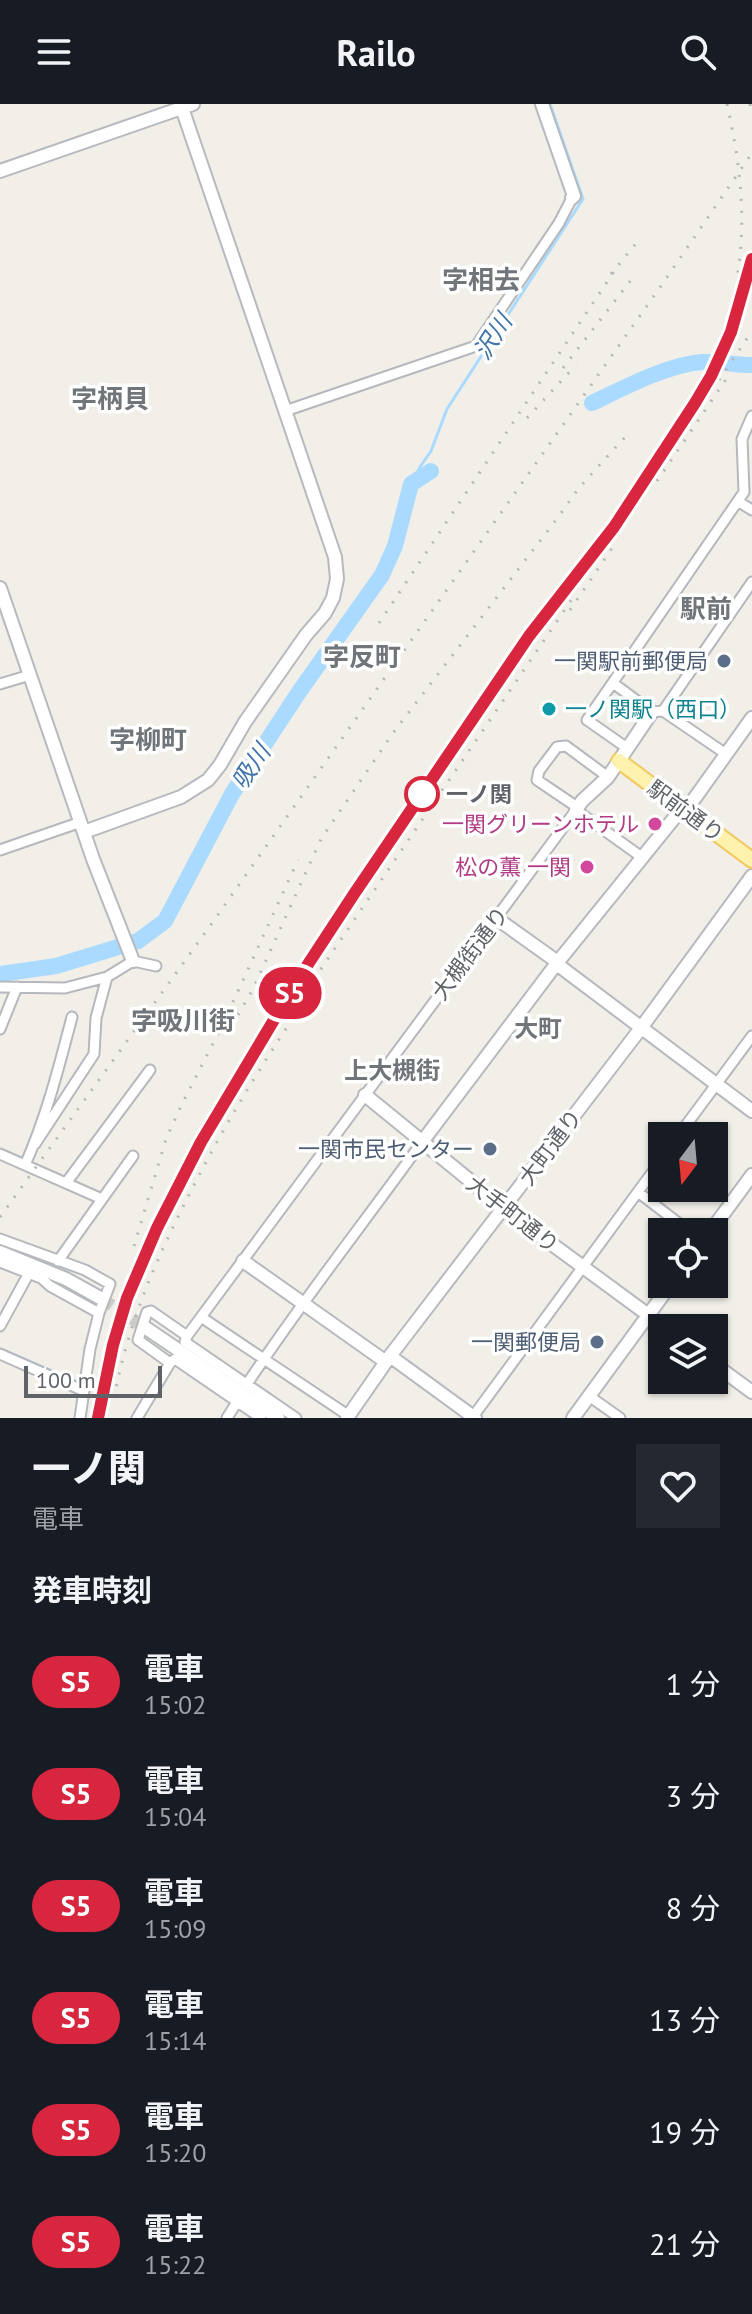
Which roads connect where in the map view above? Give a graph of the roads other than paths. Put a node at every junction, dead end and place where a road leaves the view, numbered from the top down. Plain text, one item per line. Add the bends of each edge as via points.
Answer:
1 (542, 104) edge
2 (184, 105) edge
3 (0, 171) edge
4 (572, 198) joint
5 (285, 411) junction
6 (752, 416) edge
7 (739, 502) junction
8 (752, 510) edge
9 (752, 582) edge
10 (1, 594) edge
11 (30, 675) junction
12 (613, 683) junction
13 (0, 684) edge
14 (658, 712) junction
15 (752, 718) edge
16 (627, 748) junction
17 (726, 754) junction
18 (619, 761) junction
19 (608, 777) junction
20 (576, 809) junction
21 (684, 810) junction
22 (83, 827) junction
23 (0, 850) edge
24 (643, 858) junction
25 (752, 860) edge
26 (752, 876) edge
27 (496, 918) junction
28 (132, 957) junction
29 (557, 963) junction
30 (156, 966) dead end
31 (107, 977) junction
32 (0, 987) edge
33 (17, 987) junction
34 (72, 1017) dead end
35 (641, 1028) junction
36 (0, 1029) edge
37 (752, 1036) edge
38 (150, 1070) dead end
39 (716, 1084) junction
40 (365, 1095) junction
41 (752, 1111) edge
42 (688, 1122) edge
43 (422, 1142) junction
44 (35, 1144) junction
45 (0, 1154) edge
46 (133, 1156) dead end
47 (25, 1165) junction
48 (752, 1175) edge
49 (648, 1178) edge
50 (66, 1183) junction
51 (638, 1192) junction
52 (102, 1199) junction
53 (504, 1208) junction
54 (672, 1218) edge
55 (720, 1218) edge
56 (0, 1239) edge
57 (0, 1252) edge
58 (58, 1261) junction
59 (243, 1261) junction
60 (0, 1262) edge
61 (582, 1266) junction
62 (29, 1273) junction
63 (102, 1299) tunnel mouth
64 (302, 1302) junction
65 (99, 1313) junction
66 (648, 1315) joint
67 (201, 1317) junction
68 (0, 1326) edge
69 (146, 1328) tunnel mouth
70 (187, 1336) junction
71 (0, 1354) edge
72 (263, 1359) junction
73 (388, 1359) junction
74 (170, 1363) junction
75 (728, 1374) edge
76 (247, 1384) junction
77 (84, 1391) junction
78 (752, 1392) edge
79 (589, 1396) junction
80 (237, 1402) junction
81 (348, 1417) edge
82 (80, 1418) edge
83 (137, 1418) edge
84 (227, 1418) edge
85 (261, 1418) edge
86 (278, 1418) edge
87 (296, 1418) edge
88 (473, 1418) edge
89 (573, 1418) edge
90 (620, 1418) edge

1 - 4 street
2 - 3 street
2 - 5 street
4 - 5 street via 476,346
5 - 22 street via 335,557 333,598 208,780 181,797
6 - 7 street via 742,439 744,492
7 - 8 street
7 - 12 street
9 - 14 street
10 - 11 street
11 - 13 street
11 - 22 street
12 - 14 street
12 - 16 street via 587,720
14 - 16 street
14 - 17 street
15 - 17 street
16 - 18 street
17 - 21 street
18 - 19 street
18 - 21 main road, 駅前通り
19 - 20 street
19 - 20 street via 566,746 557,747 537,780
20 - 24 street
20 - 27 street, 大槻街通り
21 - 24 street
21 - 25 main road, 駅前通り
22 - 23 street
22 - 28 street
24 - 29 street
26 - 35 street, 大町通り
27 - 29 street
27 - 40 street, 大槻街通り
28 - 30 street
28 - 31 street
29 - 35 street
29 - 43 street
31 - 33 street via 65,988
31 - 44 street via 96,1018 94,1054
32 - 33 street
33 - 36 street
34 - 44 street
35 - 39 street
35 - 53 street, 大町通り
37 - 39 street
38 - 50 street
39 - 41 street
39 - 42 street
40 - 43 street, 大手町通り
40 - 59 street, 大槻街通り
43 - 53 street, 大手町通り
43 - 64 street
44 - 47 street
45 - 47 street
46 - 52 street
47 - 50 street
48 - 55 street
49 - 51 street
50 - 52 street
51 - 54 street
51 - 61 street
52 - 58 street
53 - 61 street, 大手町通り
53 - 73 street, 大町通り
56 - 58 street
57 - 63 street
58 - 65 street via 110,1284
59 - 64 street
59 - 67 street, 大槻街通り
60 - 62 street
61 - 66 street, 大手町通り
61 - 88 street
62 - 65 street
62 - 68 street
64 - 72 street
64 - 73 street
65 - 77 street
66 - 79 street
67 - 70 street, 大槻街通り
67 - 72 street
69 - 86 street
70 - 74 street via 147,1312 138,1340
70 - 76 street via 185,1342
71 - 77 street
72 - 76 street
72 - 81 street
73 - 81 street, 大町通り
73 - 88 street
74 - 80 street via 175,1359
74 - 83 street
75 - 78 street
76 - 87 street
77 - 82 street
79 - 89 street
79 - 90 street
80 - 84 street
80 - 85 street

